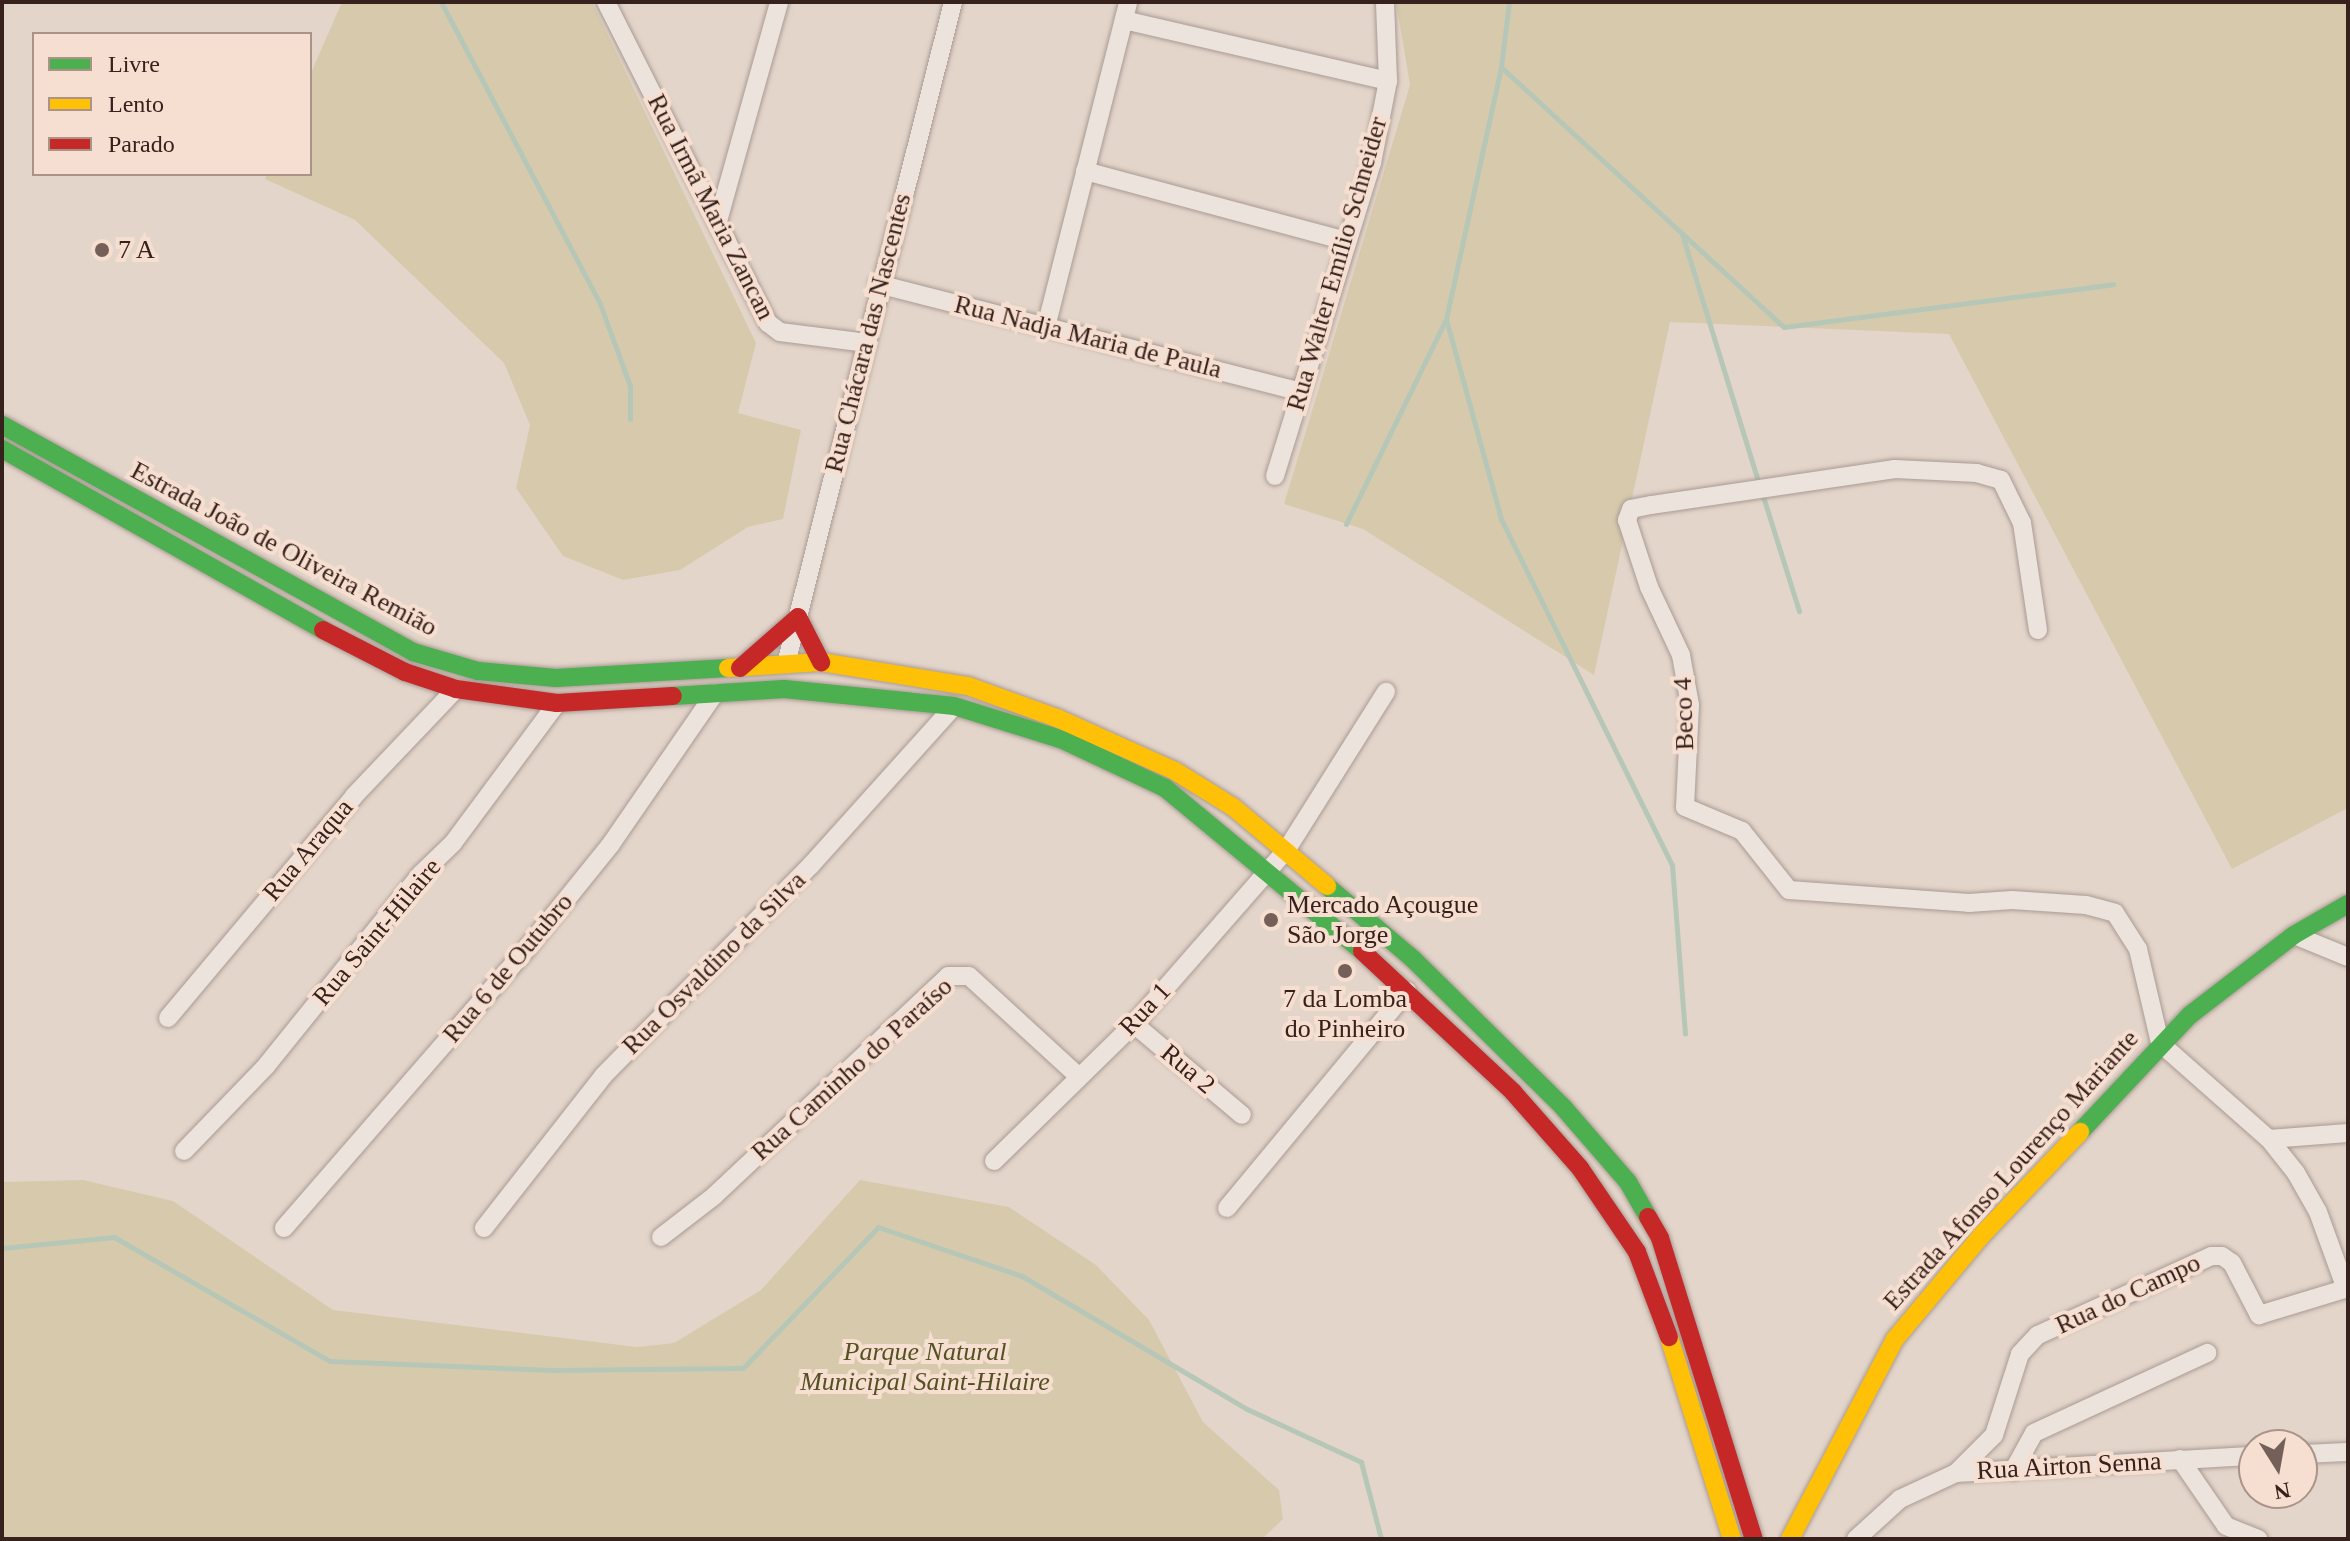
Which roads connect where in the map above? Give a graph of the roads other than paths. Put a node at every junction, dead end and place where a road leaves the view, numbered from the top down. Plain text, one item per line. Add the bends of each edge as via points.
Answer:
1 (606, 2) edge
2 (953, 2) edge
3 (1385, 2) edge
4 (774, 4) edge
5 (1126, 11) edge
6 (1388, 81) junction
7 (1085, 171) junction
8 (718, 221) junction
9 (1346, 241) junction
10 (878, 284) junction
11 (1046, 327) junction
12 (867, 343) junction
13 (1299, 391) junction
14 (2, 425) edge
15 (2, 449) edge
16 (1275, 476) dead end
17 (345, 616) junction
18 (798, 617) junction
19 (2038, 630) dead end
20 (333, 636) junction
21 (821, 662) junction
22 (786, 664) junction
23 (740, 668) junction
24 (456, 689) junction
25 (1386, 692) dead end
26 (715, 693) junction
27 (612, 700) junction
28 (557, 703) junction
29 (954, 706) junction
30 (1287, 849) junction
31 (1269, 869) junction
32 (2348, 904) edge
33 (2294, 935) junction
34 (2348, 957) edge
35 (1407, 991) junction
36 (168, 1018) dead end
37 (1134, 1024) junction
38 (2160, 1043) junction
39 (1078, 1076) junction
40 (1242, 1115) dead end
41 (2348, 1133) edge
42 (2269, 1139) junction
43 (184, 1151) dead end
44 (994, 1161) dead end
45 (1227, 1208) dead end
46 (284, 1228) dead end
47 (484, 1228) dead end
48 (661, 1237) dead end
49 (2347, 1289) edge
50 (2207, 1353) dead end
51 (2348, 1452) edge
52 (2318, 1453) edge
53 (2238, 1457) edge
54 (2180, 1459) junction
55 (2013, 1471) junction
56 (1956, 1473) junction
57 (1732, 1539) edge
58 (1754, 1539) edge
59 (1790, 1539) edge
60 (1856, 1539) edge
61 (2258, 1539) edge

1 - 8 street, Rua Irmã Maria Zancan
2 - 10 street, Rua Chácara das Nascentes
3 - 6 street, Rua Walter Emílio Schneider
4 - 8 street
5 - 6 street
5 - 7 street
6 - 9 street, Rua Walter Emílio Schneider via 1372,163
7 - 9 street
7 - 11 street
8 - 12 street, Rua Irmã Maria Zancan via 774,329
9 - 13 street, Rua Walter Emílio Schneider
10 - 11 street, Rua Nadja Maria de Paula
10 - 12 street, Rua Chácara das Nascentes
11 - 13 street, Rua Nadja Maria de Paula
12 - 18 street, Rua Chácara das Nascentes
13 - 16 street, Rua Walter Emílio Schneider
14 - 17 main road, Estrada João de Oliveira Remião
15 - 20 main road, Estrada João de Oliveira Remião
17 - 20 main road
17 - 23 main road, Estrada João de Oliveira Remião via 413,652 478,671 556,678
18 - 21 main road
18 - 22 street, Rua Chácara das Nascentes
18 - 23 main road
19 - 38 street, Beco 4 via 2022,523 2001,480 1977,473 1895,469 1641,507 1631,509 1627,520 1649,587 1681,655 1690,705 1685,807 1742,831 1789,890 2086,905 2115,913 2138,949
20 - 24 main road, Estrada João de Oliveira Remião via 405,672
21 - 22 main road, Estrada João de Oliveira Remião
21 - 30 main road, Estrada João de Oliveira Remião via 968,686 1057,718 1175,771
22 - 23 main road, Estrada João de Oliveira Remião
22 - 27 main road
22 - 29 main road
24 - 28 main road, Estrada João de Oliveira Remião
24 - 36 street, Rua Araqua via 354,796
25 - 30 street, Rua 1
26 - 27 main road, Estrada João de Oliveira Remião
26 - 29 main road, Estrada João de Oliveira Remião via 784,689
26 - 46 street, Rua 6 de Outubro via 611,844
27 - 28 main road, Estrada João de Oliveira Remião
28 - 43 street, Rua Saint-Hilaire via 453,843 421,874 266,1066
29 - 31 main road, Estrada João de Oliveira Remião via 1063,740 1165,788
29 - 47 street, Rua Osvaldino da Silva via 811,865 604,1075
30 - 31 street, Rua 1
30 - 58 main road, Estrada João de Oliveira Remião via 1413,959 1563,1107 1628,1182 1660,1238
31 - 35 main road, Estrada João de Oliveira Remião
31 - 37 street, Rua 1
32 - 33 main road, Estrada Afonso Lourenço Mariante
33 - 34 street
33 - 38 main road, Estrada Afonso Lourenço Mariante
35 - 45 street
35 - 57 main road, Estrada João de Oliveira Remião via 1543,1124 1589,1179 1637,1252
37 - 39 street, Rua 1
37 - 40 street, Rua 2
38 - 42 street
38 - 59 main road, Estrada Afonso Lourenço Mariante via 1981,1236 1895,1339
39 - 44 street, Rua 1
39 - 48 street, Rua Caminho do Paraíso via 969,976 948,976 714,1196
41 - 42 street
42 - 49 street via 2318,1212
49 - 56 street, Rua do Campo via 2259,1315 2232,1263 2211,1256 2038,1335 2020,1354 1994,1435
50 - 55 street via 2034,1433
51 - 52 street
53 - 54 street, Rua Airton Senna
54 - 55 street, Rua Airton Senna
54 - 61 street via 2226,1526
55 - 56 street, Rua Airton Senna
56 - 60 street, Rua Airton Senna via 1900,1499

